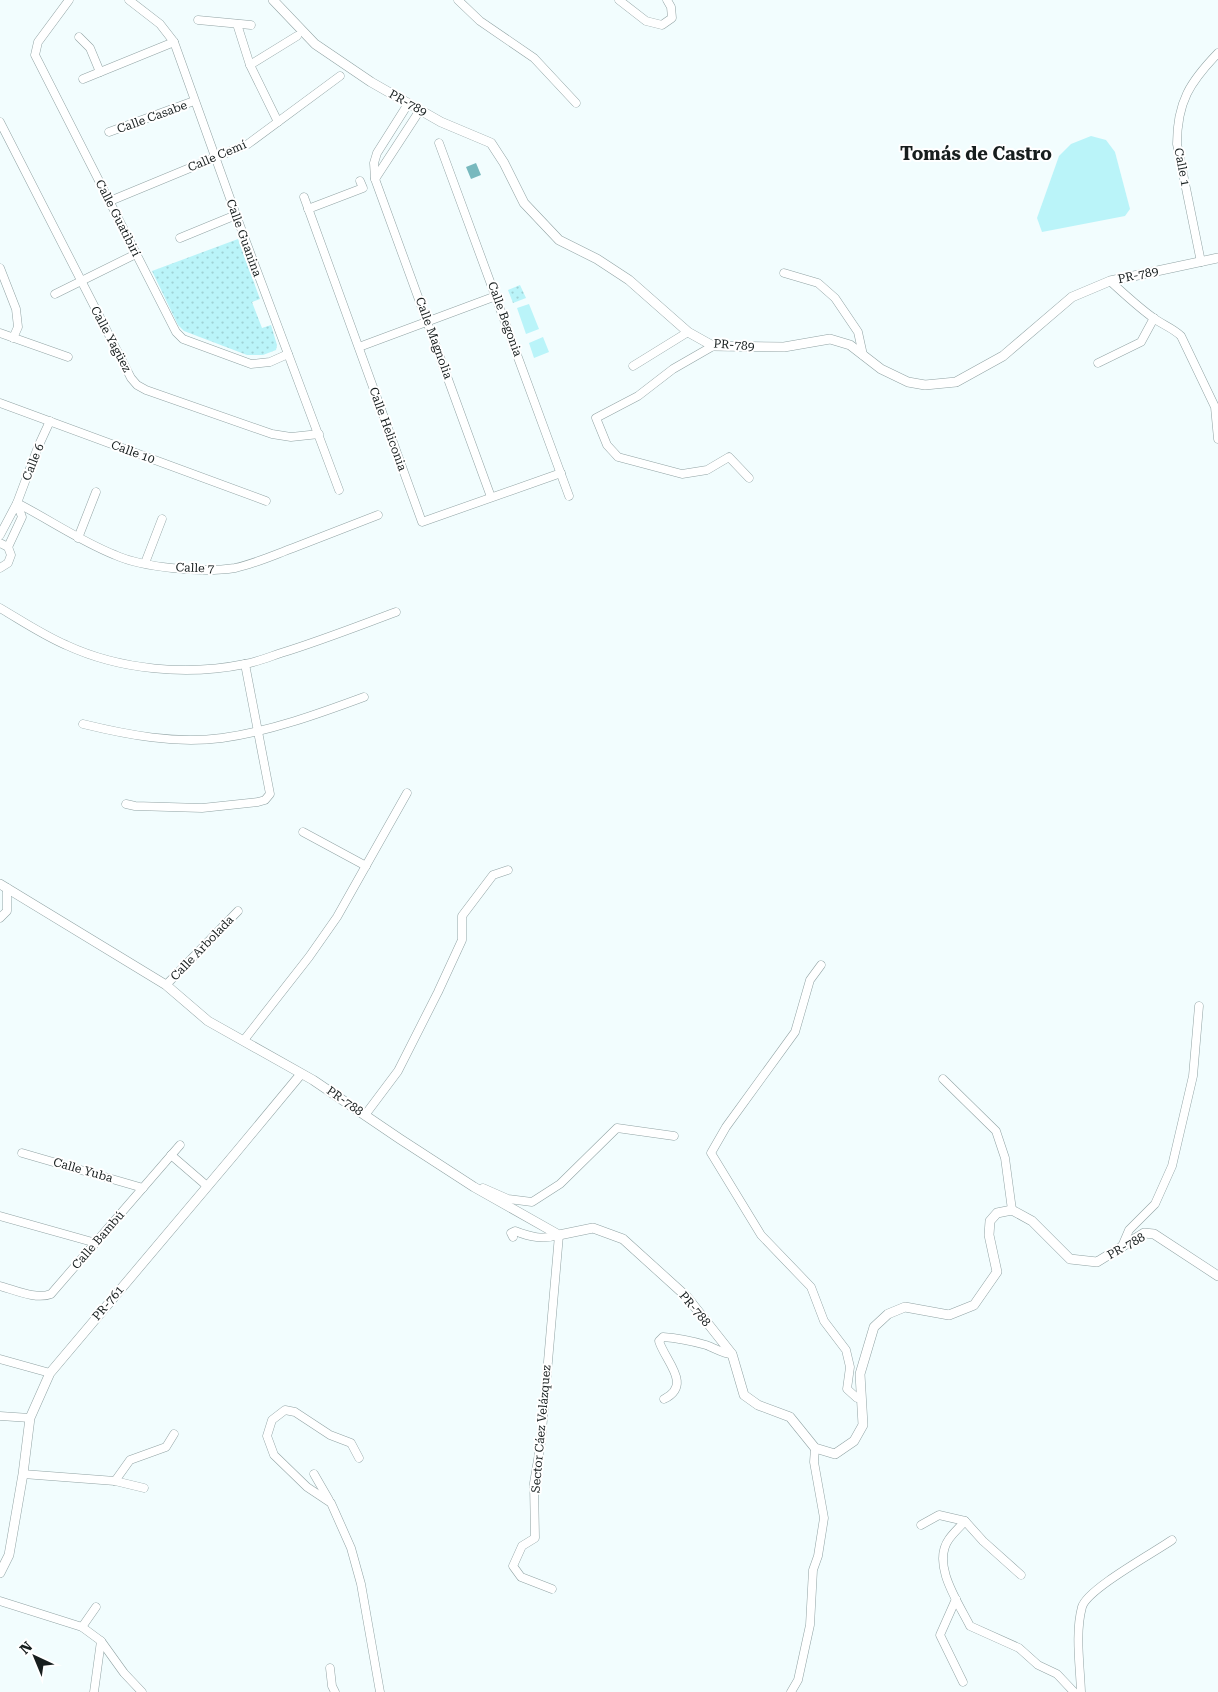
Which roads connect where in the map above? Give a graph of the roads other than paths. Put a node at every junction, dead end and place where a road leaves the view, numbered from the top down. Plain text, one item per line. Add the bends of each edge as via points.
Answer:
1 (69, 0) edge
2 (129, 0) edge
3 (273, 0) edge
4 (458, 0) edge
5 (620, 0) edge
6 (667, 0) edge
7 (198, 20) dead end
8 (237, 24) junction
9 (251, 25) dead end
10 (297, 36) dead end
11 (79, 37) dead end
12 (174, 42) junction
13 (1218, 53) edge
14 (250, 66) junction
15 (100, 72) junction
16 (340, 76) dead end
17 (82, 79) dead end
18 (194, 101) junction
19 (576, 103) dead end
20 (408, 104) junction
21 (420, 110) junction
22 (0, 122) edge
23 (278, 122) junction
24 (110, 132) dead end
25 (440, 143) dead end
26 (215, 157) junction
27 (375, 179) junction
28 (360, 181) dead end
29 (304, 197) dead end
30 (110, 201) junction
31 (308, 209) junction
32 (236, 215) junction
33 (180, 238) dead end
34 (136, 254) junction
35 (1218, 258) edge
36 (1201, 262) junction
37 (0, 268) edge
38 (784, 272) dead end
39 (1110, 281) junction
40 (81, 282) junction
41 (55, 294) dead end
42 (496, 296) junction
43 (1154, 318) junction
44 (428, 322) junction
45 (688, 332) junction
46 (0, 333) edge
47 (13, 338) junction
48 (713, 346) junction
49 (359, 347) junction
50 (288, 354) junction
51 (863, 355) junction
52 (68, 357) dead end
53 (1098, 363) dead end
54 (633, 366) dead end
55 (0, 403) edge
56 (1217, 406) edge
57 (50, 421) junction
58 (319, 434) junction
59 (1218, 439) edge
60 (561, 472) junction
61 (749, 478) dead end
62 (339, 490) dead end
63 (96, 492) dead end
64 (569, 496) dead end
65 (492, 497) junction
66 (266, 501) dead end
67 (17, 504) junction
68 (378, 515) dead end
69 (162, 519) dead end
70 (0, 535) edge
71 (78, 538) junction
72 (0, 543) edge
73 (8, 547) junction
74 (145, 563) junction
75 (0, 568) edge
76 (0, 608) edge
77 (396, 612) dead end
78 (245, 664) junction
79 (364, 697) dead end
80 (83, 724) dead end
81 (258, 731) junction
82 (407, 793) dead end
83 (126, 804) dead end
84 (302, 832) dead end
85 (366, 866) junction
86 (508, 870) dead end
87 (4, 886) edge
88 (238, 911) dead end
89 (0, 918) edge
90 (821, 966) dead end
91 (166, 985) junction
92 (1199, 1006) dead end
93 (244, 1040) junction
94 (301, 1074) junction
95 (943, 1079) dead end
96 (365, 1115) junction
97 (674, 1136) dead end
98 (180, 1145) dead end
99 (22, 1153) dead end
100 (172, 1156) junction
101 (207, 1186) junction
102 (474, 1187) junction
103 (144, 1188) junction
104 (1012, 1210) junction
105 (0, 1216) edge
106 (559, 1235) junction
107 (513, 1237) dead end
108 (96, 1243) junction
109 (1124, 1246) junction
110 (1218, 1276) edge
111 (0, 1286) edge
112 (732, 1354) junction
113 (0, 1359) edge
114 (50, 1373) junction
115 (860, 1398) junction
116 (664, 1399) dead end
117 (0, 1416) edge
118 (30, 1418) junction
119 (174, 1434) dead end
120 (816, 1448) junction
121 (359, 1458) dead end
122 (23, 1474) junction
123 (314, 1474) dead end
124 (115, 1481) junction
125 (144, 1488) dead end
126 (331, 1503) junction
127 (965, 1521) junction
128 (921, 1525) dead end
129 (1172, 1540) dead end
130 (0, 1573) edge
131 (1021, 1575) dead end
132 (552, 1590) dead end
133 (956, 1599) junction
134 (0, 1601) edge
135 (96, 1607) dead end
136 (82, 1627) junction
137 (101, 1641) junction
138 (330, 1668) dead end
139 (963, 1682) dead end
140 (94, 1692) edge
141 (142, 1692) edge
142 (335, 1692) edge
143 (380, 1692) edge
144 (792, 1692) edge
145 (1074, 1692) edge
146 (1080, 1692) edge

1 - 30 street, Calle Guatibirí via 38,42 35,55
2 - 12 street, Calle Guanina via 160,24
3 - 20 street, PR-789 / PR-789 via 315,44
4 - 19 street via 480,21 534,58
5 - 6 street via 646,21 662,25 672,18
7 - 8 street
8 - 9 street
8 - 14 street
10 - 14 street
11 - 15 street via 90,48
12 - 15 street
12 - 18 street, Calle Guanina
13 - 36 street, Calle 1 via 1186,92 1177,128 1176,144
14 - 23 street
15 - 17 street
16 - 23 street, Calle Cemí
18 - 24 street, Calle Casabe
18 - 26 street, Calle Guanina
20 - 21 street, PR-789 / PR-789
20 - 27 street, Calle Magnolia via 377,153
21 - 27 street
21 - 45 street, PR-789 / PR-789 via 491,143 524,203 559,240 629,280
22 - 40 street, Calle Yagüez
23 - 26 street, Calle Cemí via 248,144
25 - 42 street, Calle Begonia
26 - 30 street, Calle Cemí
26 - 32 street, Calle Guanina
27 - 44 street, Calle Magnolia
28 - 31 street via 362,188
29 - 31 street, Calle Heliconia
30 - 34 street, Calle Guatibirí
31 - 49 street, Calle Heliconia
32 - 33 street
32 - 50 street, Calle Guanina
34 - 40 street
34 - 50 street, Calle Guatibirí via 176,332 183,339 252,364 270,362
35 - 36 street, PR-789 / PR-789
36 - 39 street, PR-789 / PR-789
37 - 47 street via 16,309 18,327
38 - 51 street via 818,283 835,298 858,332
39 - 43 street
39 - 51 street, PR-789 / PR-789 via 1072,297 1003,356 956,382 925,385 908,382 881,369
40 - 41 street
40 - 58 street, Calle Yagüez via 137,385 272,434 291,437
42 - 44 street
42 - 60 street, Calle Begonia
43 - 53 street via 1141,342
43 - 56 street via 1181,336
44 - 49 street
44 - 65 street, Calle Magnolia
45 - 48 street, PR-789 / PR-789
45 - 54 street
46 - 47 street
47 - 52 street
48 - 51 street, PR-789 / PR-789 via 784,347 830,340 850,345
48 - 61 street via 673,369 638,396 596,418 607,445 618,458 682,474 707,470 729,457
49 - 65 street, Calle Heliconia via 422,522
50 - 58 street, Calle Guanina
55 - 57 street, Calle 10
56 - 59 street
57 - 66 street, Calle 10
57 - 67 street, Calle 6
58 - 62 street, Calle Guanina
60 - 64 street, Calle Begonia
60 - 65 street, Calle Heliconia
63 - 71 street
67 - 70 street, Calle 6
67 - 71 street, Calle 7
67 - 73 street, Calle 6 via 22,517
68 - 74 street, Calle 7 via 235,568 195,570
69 - 74 street
71 - 74 street, Calle 7 via 117,556
72 - 73 street
73 - 75 street, Calle 6 via 10,559
76 - 78 street via 67,646 141,667 196,670
77 - 78 street
78 - 81 street
79 - 81 street
80 - 81 street via 148,738 182,740 221,738
81 - 83 street via 270,794 265,800 202,808
82 - 85 street
84 - 85 street
85 - 93 street via 337,917
86 - 96 street via 493,874 462,916 462,940 438,992 398,1071
87 - 89 street via 7,910
87 - 91 street, PR-788 / PR-788
88 - 91 street, Calle Arbolada
90 - 115 street via 810,980 795,1032 726,1127 711,1154 761,1235 811,1287 824,1321 846,1350 850,1367 847,1389
91 - 93 street, PR-788 / PR-788 via 208,1021
92 - 109 street via 1193,1076 1172,1166 1155,1204 1129,1230
93 - 94 street, PR-788 / PR-788
94 - 96 street, PR-788 / PR-788
94 - 101 street, PR-761 / PR-761
95 - 104 street via 996,1131 1005,1158
96 - 102 street, PR-788 / PR-788
97 - 102 street via 617,1128 560,1184 532,1202 508,1199
98 - 100 street, Calle Bambú
99 - 103 street, Calle Yuba
100 - 101 street
100 - 103 street, Calle Bambú
101 - 114 street, PR-761 / PR-761
102 - 106 street, PR-788 / PR-788
103 - 108 street, Calle Bambú
104 - 109 street, PR-788 / PR-788 via 1032,1221 1070,1259 1096,1262
104 - 115 street via 997,1213 990,1221 989,1235 997,1272 974,1305 949,1314 906,1306 888,1314 874,1326 860,1374
105 - 108 street
106 - 107 street via 528,1237 512,1231
106 - 112 street, PR-788 / PR-788 via 593,1228 622,1239 687,1297
106 - 132 street, Sector Cáez Velázquez via 541,1442 534,1483 536,1538 522,1546 513,1566 521,1577
108 - 111 street, Calle Bambú via 45,1297
109 - 110 street, PR-788 / PR-788 via 1144,1233 1154,1234
112 - 116 street via 690,1341 663,1337 659,1341 661,1348 678,1384 676,1391
112 - 120 street, PR-788 / PR-788 via 744,1395 758,1405 790,1417
113 - 114 street
114 - 118 street, PR-761 / PR-761
115 - 120 street via 863,1425 854,1442 835,1454
117 - 118 street
118 - 122 street, PR-761 / PR-761
119 - 124 street via 166,1447 130,1460
120 - 144 street via 814,1462 824,1518 813,1570 810,1626 798,1680
121 - 126 street via 351,1443 330,1435 295,1412 285,1410 272,1420 268,1436 274,1455 307,1487
122 - 124 street
122 - 130 street, PR-761 / PR-761 via 9,1555
123 - 126 street
124 - 125 street
126 - 143 street via 351,1548 361,1584
127 - 128 street via 939,1515
127 - 131 street
127 - 133 street via 948,1540 942,1555 943,1569
129 - 146 street via 1103,1584 1082,1604
133 - 139 street via 940,1635
133 - 145 street via 970,1626 1019,1648 1038,1665 1057,1674
134 - 136 street
135 - 136 street
136 - 137 street
137 - 140 street
137 - 141 street
138 - 142 street

